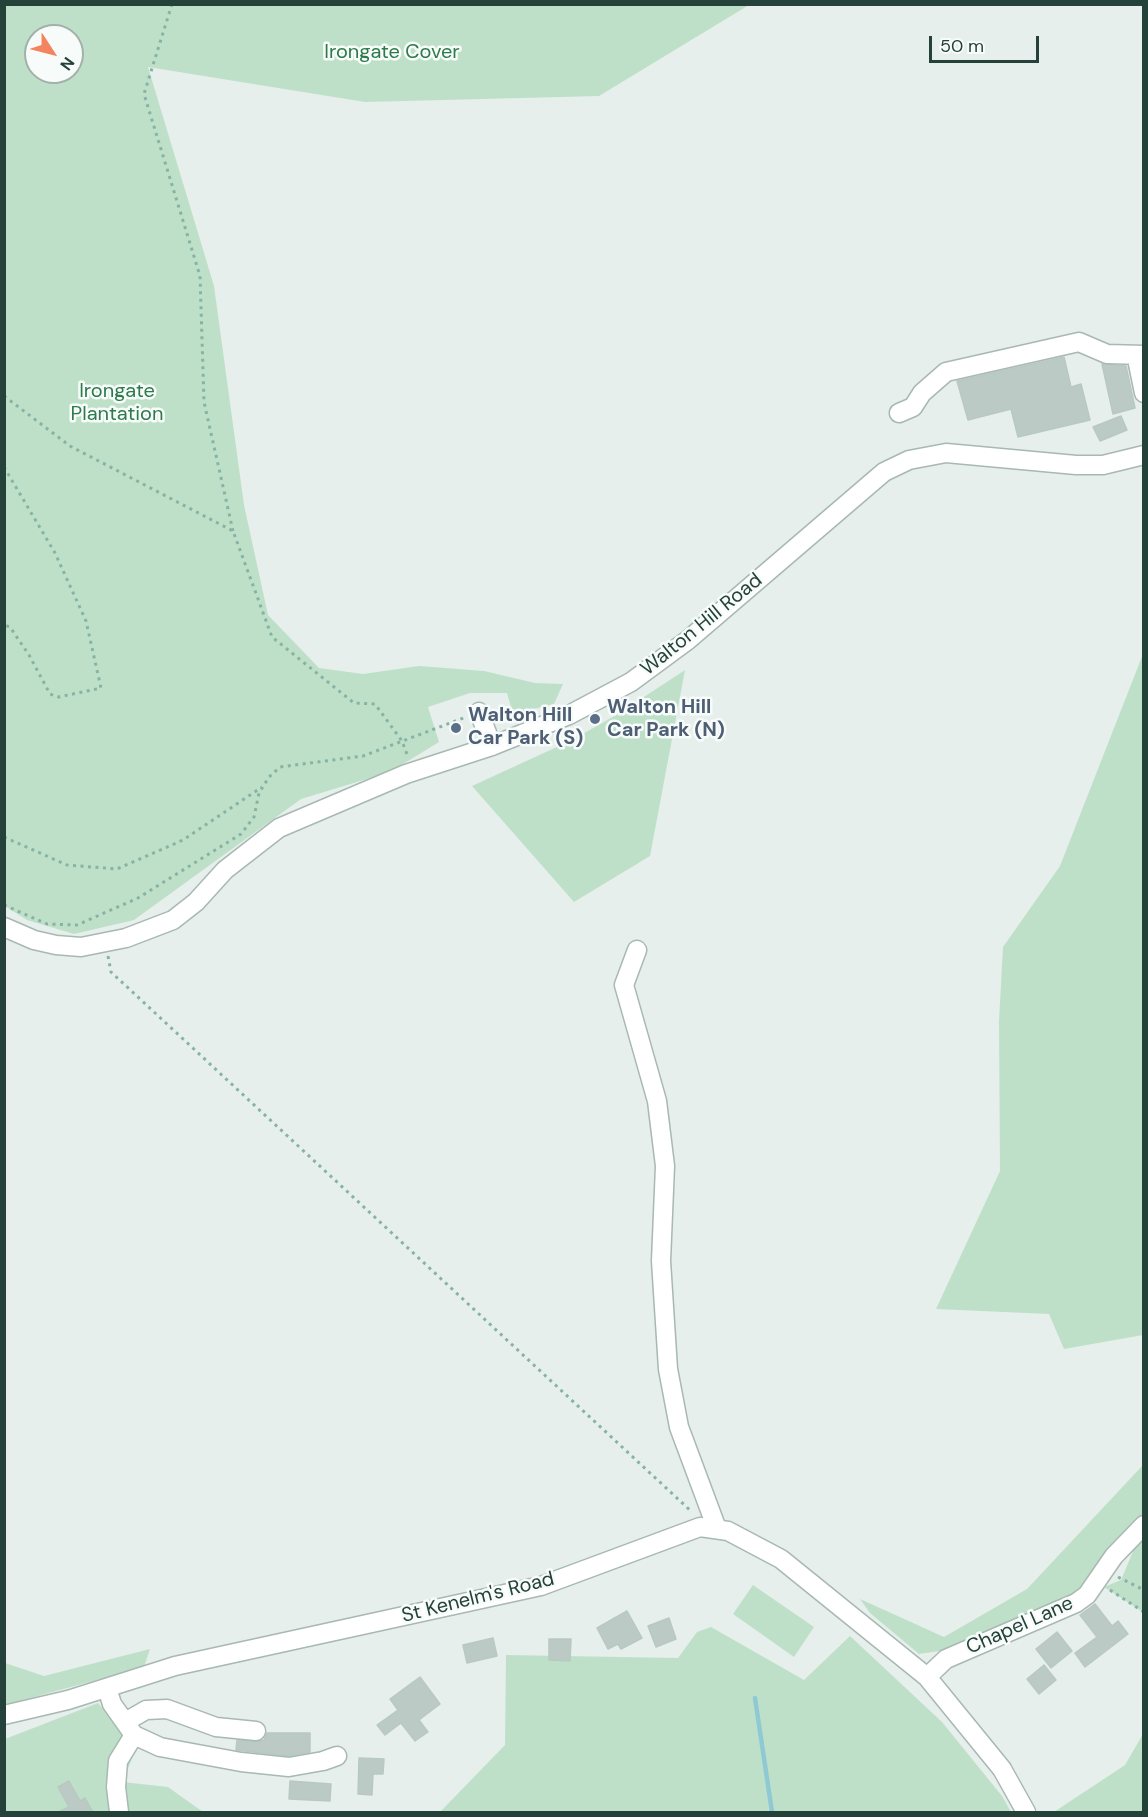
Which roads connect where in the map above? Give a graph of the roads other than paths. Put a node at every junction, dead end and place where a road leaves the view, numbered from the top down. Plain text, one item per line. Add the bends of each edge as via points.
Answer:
1 (1142, 355) edge
2 (1143, 393) edge
3 (899, 413) dead end
4 (1143, 455) edge
5 (479, 712) road end
6 (492, 746) junction
7 (7, 932) edge
8 (637, 950) dead end
9 (1143, 1525) edge
10 (708, 1528) junction
11 (927, 1677) junction
12 (107, 1688) junction
13 (4, 1715) edge
14 (130, 1729) junction
15 (256, 1731) dead end
16 (337, 1756) dead end
17 (119, 1812) edge
18 (1026, 1812) edge

1 - 2 street via 1138,364
1 - 3 street via 1107,354 1078,342 946,372 922,393 913,407
4 - 6 street, Walton Hill Road via 1103,465 946,453 909,460 884,472 688,640 631,682 569,715
5 - 6 street
6 - 7 street, Walton Hill Road via 406,774 279,828 225,870 173,920 147,931 81,947 56,945
8 - 10 street via 624,985 658,1112 664,1166 661,1261 668,1369 679,1427
9 - 11 street, Chapel Lane via 1114,1556 1087,1595 946,1659
10 - 11 street via 728,1531 781,1559
10 - 12 street, St Kenelm's Road via 542,1586 175,1666
11 - 18 street via 1002,1769
12 - 13 street, St Kenelm's Road
12 - 14 street via 112,1704
14 - 15 street via 146,1710 167,1709 216,1727
14 - 16 street via 160,1747 241,1762 290,1767
14 - 17 street via 118,1761

